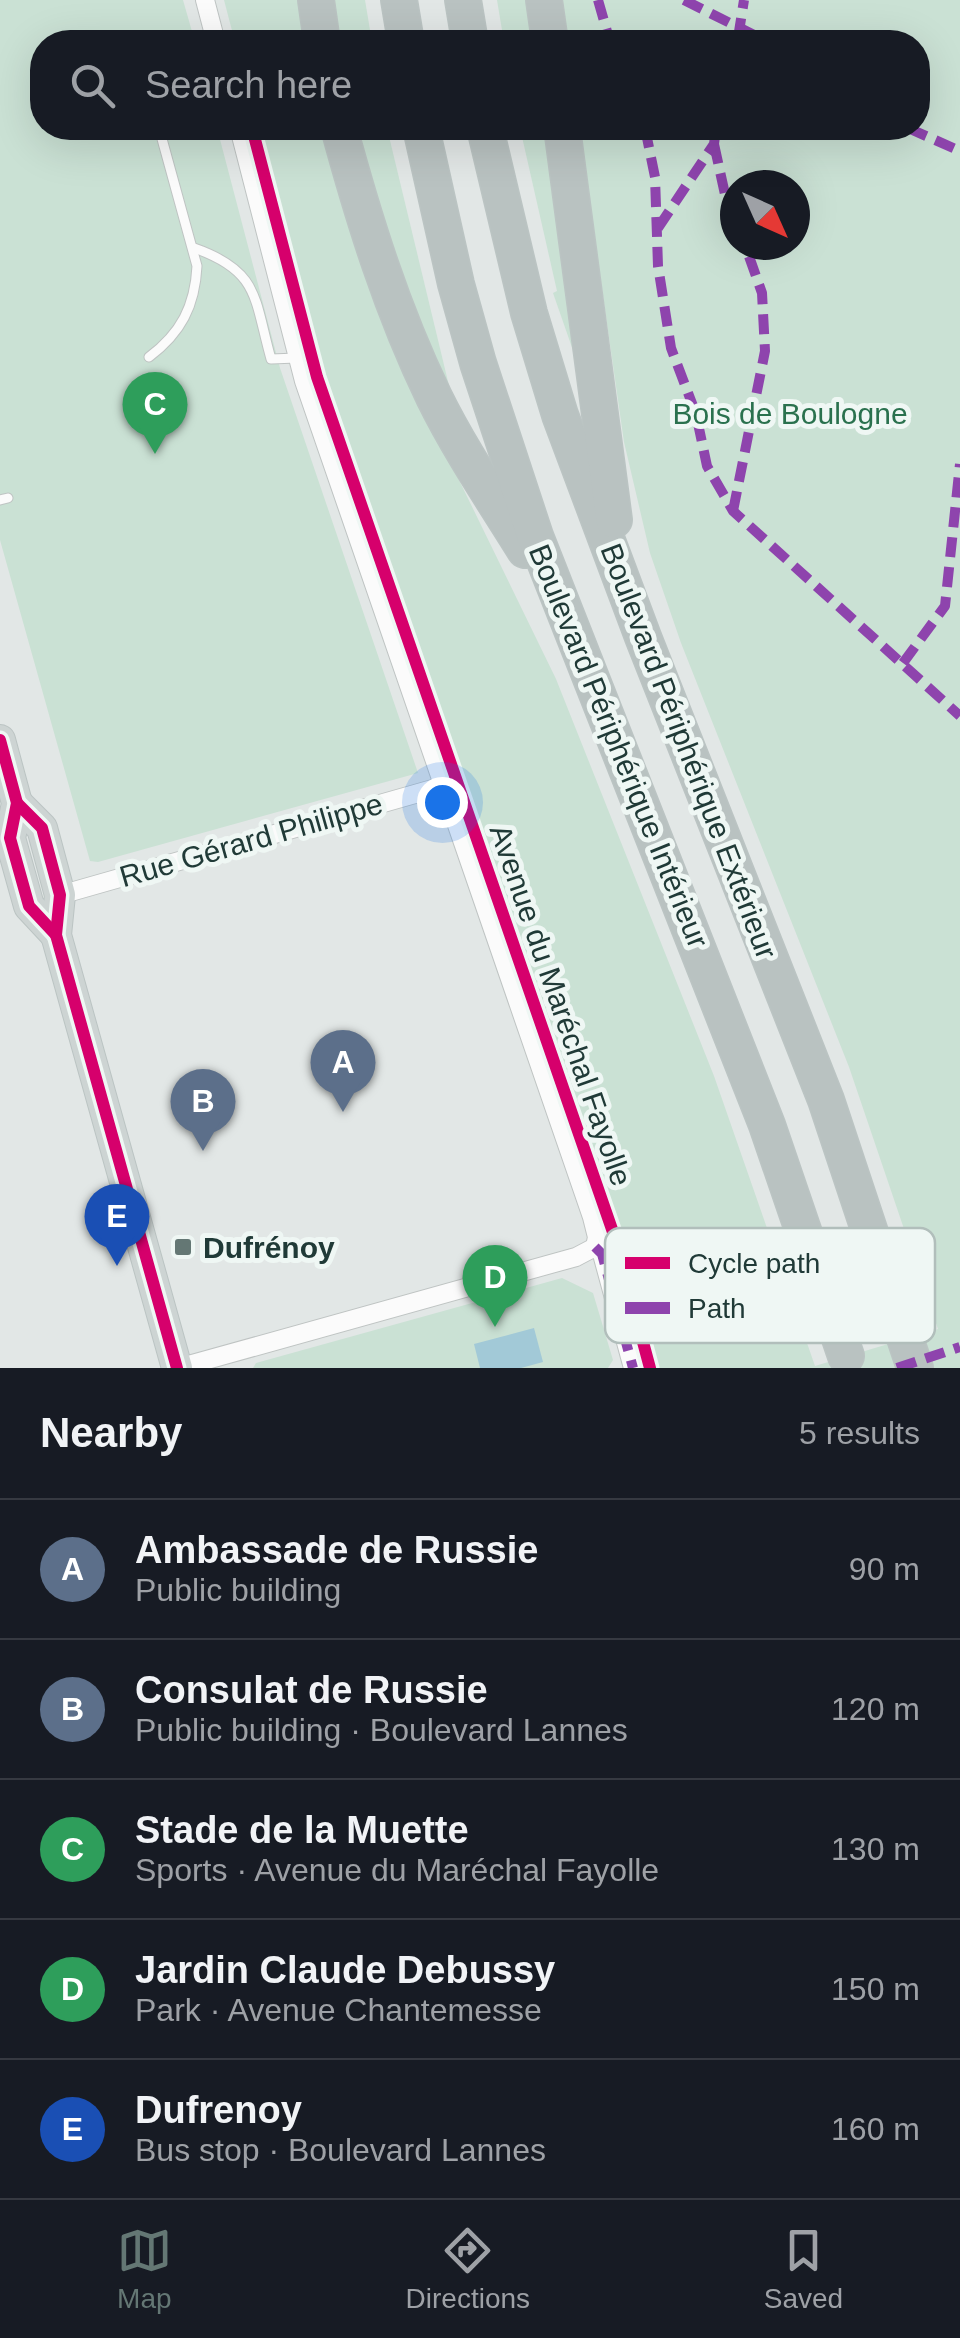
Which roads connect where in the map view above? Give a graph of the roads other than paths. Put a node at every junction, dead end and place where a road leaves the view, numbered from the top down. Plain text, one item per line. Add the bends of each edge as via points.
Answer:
1 (205, 0) edge
2 (316, 0) edge
3 (399, 0) edge
4 (463, 0) edge
5 (544, 0) edge
6 (213, 30) edge
7 (320, 30) edge
8 (404, 30) edge
9 (468, 30) edge
10 (548, 30) edge
11 (162, 140) edge
12 (241, 140) edge
13 (343, 140) edge
14 (423, 140) edge
15 (488, 140) edge
16 (564, 140) edge
17 (194, 248) junction
18 (148, 356) dead end
19 (298, 358) junction
20 (642, 637) junction
21 (585, 664) junction
22 (0, 740) edge
23 (443, 786) junction
24 (17, 802) junction
25 (60, 895) junction
26 (56, 935) junction
27 (802, 1228) edge
28 (869, 1228) edge
29 (595, 1247) junction
30 (605, 1265) edge
31 (627, 1343) edge
32 (842, 1343) edge
33 (907, 1343) edge
34 (846, 1356) dead end
35 (178, 1368) edge
36 (634, 1368) edge
37 (915, 1368) edge

1 - 6 street
2 - 7 highway
3 - 8 highway
4 - 9 highway
5 - 10 highway
11 - 17 lane
12 - 19 street, Avenue du Maréchal Fayolle
13 - 21 highway via 371,242 422,369
14 - 21 highway, Boulevard Périphérique Intérieur via 478,363
15 - 20 highway, Boulevard Périphérique Extérieur via 560,415
16 - 20 highway via 614,516
17 - 18 lane via 190,308
17 - 19 lane via 226,260 248,281 270,359
19 - 23 street, Avenue du Maréchal Fayolle
20 - 28 highway, Boulevard Périphérique Extérieur via 826,1100
21 - 27 highway, Boulevard Périphérique Intérieur
22 - 24 main road
23 - 25 street, Rue Gérard Philippe
23 - 29 street, Avenue du Maréchal Fayolle via 592,1217
24 - 25 main road via 42,828
24 - 26 main road via 10,838 29,906
25 - 26 main road
26 - 35 main road
29 - 30 street, Avenue du Maréchal Fayolle
29 - 35 street
31 - 36 street, Avenue du Maréchal Fayolle
32 - 34 highway, Boulevard Périphérique Intérieur
33 - 37 highway, Boulevard Périphérique Extérieur

